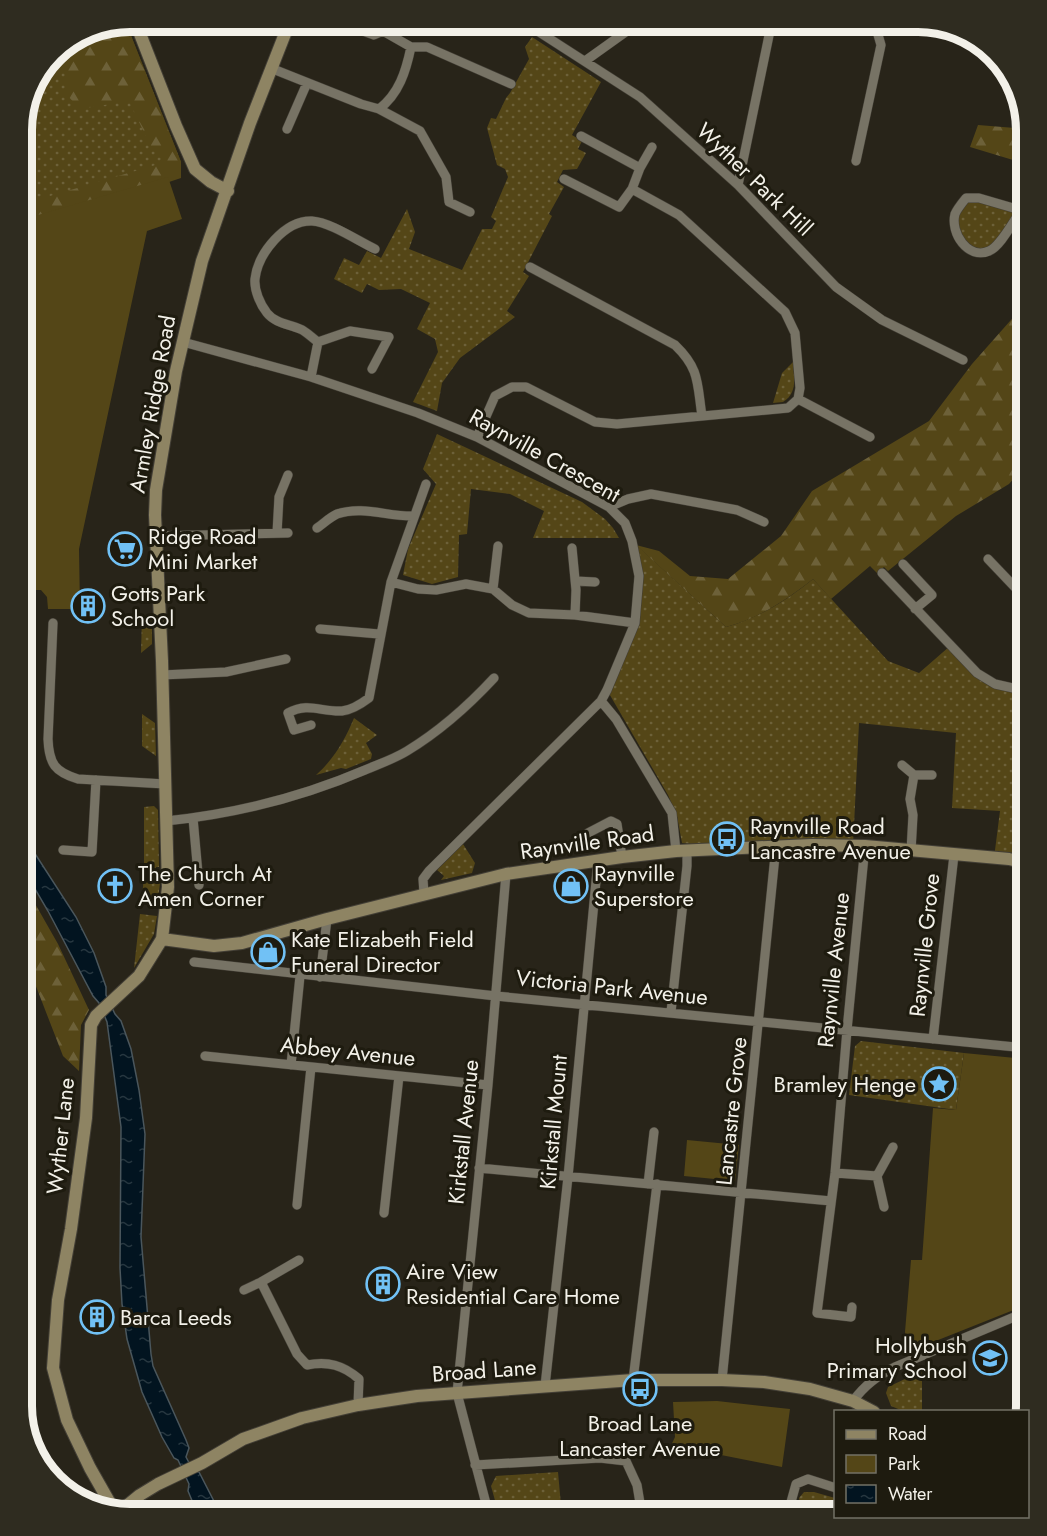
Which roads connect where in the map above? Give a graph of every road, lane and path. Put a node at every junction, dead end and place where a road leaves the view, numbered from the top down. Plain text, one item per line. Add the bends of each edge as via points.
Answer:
1 (139, 32) edge
2 (286, 32) edge
3 (365, 32) edge
4 (381, 32) edge
5 (385, 32) edge
6 (539, 32) edge
7 (626, 32) edge
8 (770, 32) edge
9 (877, 32) edge
10 (411, 47) junction
11 (585, 61) junction
12 (273, 69) junction
13 (307, 83) junction
14 (511, 84) dead end
15 (379, 110) junction
16 (287, 129) dead end
17 (581, 136) dead end
18 (652, 147) dead end
19 (856, 161) dead end
20 (640, 168) junction
21 (564, 179) dead end
22 (738, 185) junction
23 (632, 189) junction
24 (228, 191) junction
25 (1016, 206) edge
26 (470, 212) dead end
27 (1016, 217) edge
28 (375, 249) dead end
29 (530, 267) dead end
30 (183, 342) junction
31 (318, 342) junction
32 (963, 360) dead end
33 (372, 369) dead end
34 (311, 377) junction
35 (798, 399) junction
36 (702, 416) junction
37 (477, 437) junction
38 (870, 437) dead end
39 (288, 475) dead end
40 (426, 484) dead end
41 (609, 507) junction
42 (414, 516) junction
43 (764, 522) dead end
44 (317, 528) dead end
45 (156, 536) junction
46 (498, 546) dead end
47 (572, 548) dead end
48 (988, 559) dead end
49 (903, 564) dead end
50 (882, 573) dead end
51 (576, 581) junction
52 (391, 582) junction
53 (595, 582) dead end
54 (1016, 588) edge
55 (493, 589) junction
56 (915, 609) junction
57 (575, 615) junction
58 (53, 623) dead end
59 (635, 623) junction
60 (320, 629) dead end
61 (380, 634) junction
62 (286, 659) dead end
63 (162, 675) junction
64 (494, 678) dead end
65 (1016, 689) edge
66 (602, 701) junction
67 (310, 725) dead end
68 (902, 765) dead end
69 (914, 775) junction
70 (932, 775) dead end
71 (96, 780) junction
72 (165, 784) junction
73 (193, 818) junction
74 (166, 821) junction
75 (588, 833) dead end
76 (776, 846) junction
77 (865, 846) junction
78 (63, 850) dead end
79 (681, 851) junction
80 (911, 851) junction
81 (954, 855) junction
82 (622, 857) junction
83 (598, 860) junction
84 (1016, 862) edge
85 (506, 874) junction
86 (199, 885) dead end
87 (424, 894) junction
88 (327, 920) junction
89 (162, 939) junction
90 (154, 953) joint
91 (194, 962) dead end
92 (300, 975) junction
93 (320, 977) junction
94 (496, 996) junction
95 (583, 1004) junction
96 (671, 1012) junction
97 (759, 1022) junction
98 (847, 1030) junction
99 (933, 1039) junction
100 (1016, 1047) edge
101 (205, 1056) dead end
102 (291, 1065) junction
103 (311, 1067) junction
104 (399, 1076) junction
105 (488, 1085) junction
106 (654, 1132) dead end
107 (893, 1147) dead end
108 (479, 1168) junction
109 (835, 1173) junction
110 (877, 1176) junction
111 (568, 1177) junction
112 (652, 1184) junction
113 (742, 1192) junction
114 (831, 1201) junction
115 (297, 1205) dead end
116 (884, 1207) dead end
117 (384, 1213) dead end
118 (299, 1260) dead end
119 (261, 1282) junction
120 (244, 1290) dead end
121 (852, 1307) dead end
122 (1016, 1316) edge
123 (633, 1380) junction
124 (722, 1380) junction
125 (545, 1386) junction
126 (457, 1393) junction
127 (854, 1401) junction
128 (358, 1405) junction
129 (870, 1410) edge
130 (475, 1465) junction
131 (834, 1487) edge
132 (110, 1502) edge
133 (128, 1504) edge
134 (486, 1504) edge
135 (640, 1504) edge
136 (791, 1504) edge

1 - 24 street via 195,169
2 - 12 street, Armley Ridge Road
3 - 4 street
5 - 10 street
6 - 11 street, Wyther Park Hill
7 - 11 street
8 - 22 street
9 - 19 street via 881,45
10 - 14 street via 427,46
10 - 15 street via 405,76
11 - 22 street, Wyther Park Hill via 640,97
12 - 13 street
12 - 24 street, Armley Ridge Road
13 - 15 street
13 - 16 street
15 - 26 street via 420,131 446,177 448,202
17 - 20 street
18 - 20 street
20 - 23 street
21 - 23 street via 619,207
22 - 32 street, Wyther Park Hill via 836,287 882,320
23 - 35 street via 679,215 785,312 795,333 798,353
24 - 30 street, Armley Ridge Road via 202,261
25 - 27 street via 966,198 956,212 956,236 974,251 987,252 996,247
28 - 31 street via 321,222 303,221 278,237 259,263 255,281 268,315 302,329
29 - 36 street via 675,345 688,358 697,376
30 - 34 street, Raynville Crescent
30 - 45 street, Armley Ridge Road via 156,490
31 - 33 street via 350,331 389,338
31 - 34 street
34 - 37 street, Raynville Crescent
35 - 36 street via 788,408
35 - 38 street
36 - 37 street via 617,424 595,422 526,387 512,387 495,396
37 - 41 street, Raynville Crescent
39 - 45 street via 279,496 282,533
40 - 42 street
41 - 43 street via 651,494 737,510
41 - 59 street, Raynville Crescent via 624,523 632,541 639,576
42 - 44 street via 365,510 336,514
42 - 52 street
45 - 63 street, Armley Ridge Road
46 - 55 street
47 - 51 street
48 - 54 street
49 - 56 street via 932,595
50 - 56 street
51 - 53 street
51 - 57 street
52 - 55 street via 418,589 466,584
52 - 61 street
55 - 57 street via 529,613
56 - 65 street via 977,673 995,684
57 - 59 street
58 - 71 street via 48,753 54,766 65,775
59 - 66 street, Raynville Crescent
60 - 61 street
61 - 67 street via 369,698 343,711 300,707 288,713 294,730
62 - 63 street via 226,672
63 - 72 street, Armley Ridge Road
64 - 73 street via 430,735 382,763 308,792
66 - 79 street via 672,813
66 - 87 street, Raynville Crescent via 429,871 423,879
68 - 69 street
69 - 70 street
69 - 80 street via 910,799
71 - 72 street
71 - 78 street via 92,852
72 - 74 street, Armley Ridge Road
73 - 74 street
73 - 86 street
74 - 89 street, Armley Ridge Road via 168,887
75 - 82 street via 604,823 617,824
76 - 77 street, Raynville Road
76 - 79 street, Raynville Road
76 - 97 street, Lancastre Grove
77 - 80 street, Raynville Road
77 - 98 street, Raynville Avenue
79 - 82 street, Raynville Road
79 - 96 street via 687,866
80 - 81 street, Raynville Road
81 - 84 street, Raynville Road
81 - 99 street, Raynville Grove
82 - 83 street, Raynville Road
83 - 85 street, Raynville Road
83 - 95 street, Kirkstall Mount
85 - 87 street, Raynville Road
85 - 94 street, Kirkstall Avenue
87 - 88 street, Raynville Road
88 - 89 street, Raynville Road via 242,943 214,946
88 - 93 street
89 - 90 street, Armley Ridge Road
90 - 132 street, Wyther Lane via 139,976 91,1025 86,1118 58,1300 53,1368 68,1420
91 - 92 street, Victoria Park Avenue
92 - 93 street, Victoria Park Avenue
92 - 102 street
93 - 94 street, Victoria Park Avenue
94 - 95 street, Victoria Park Avenue
94 - 105 street, Kirkstall Avenue
95 - 96 street, Victoria Park Avenue
95 - 111 street, Kirkstall Mount
96 - 97 street, Victoria Park Avenue
97 - 98 street, Victoria Park Avenue
97 - 113 street, Lancastre Grove
98 - 99 street, Victoria Park Avenue
98 - 109 street, Raynville Avenue
99 - 100 street, Victoria Park Avenue
101 - 102 street, Abbey Avenue
102 - 103 street, Abbey Avenue
103 - 104 street, Abbey Avenue
103 - 115 street
104 - 105 street, Abbey Avenue
104 - 117 street
105 - 108 street, Kirkstall Avenue
106 - 112 street
107 - 110 street
108 - 111 street
108 - 126 street, Kirkstall Avenue
109 - 110 street
109 - 114 street, Raynville Avenue
110 - 116 street
111 - 112 street
111 - 125 street, Kirkstall Mount
112 - 113 street
112 - 123 street
113 - 114 street
113 - 124 street, Lancastre Grove
114 - 121 street, Raynville Avenue via 817,1313 850,1317
118 - 119 street
119 - 120 street
119 - 128 street via 297,1354 307,1365 348,1369 359,1379
122 - 127 street via 895,1367 876,1377
123 - 124 street, Broad Lane
123 - 125 street, Broad Lane
124 - 127 street, Broad Lane via 810,1389
125 - 126 street, Broad Lane
126 - 128 street, Broad Lane
126 - 130 street, Kirkstall Avenue
127 - 129 street, Broad Lane
128 - 133 street, Broad Lane via 302,1418 243,1439
130 - 134 street, Kirkstall Avenue
130 - 135 street via 600,1458 626,1461
131 - 136 street via 808,1479 796,1484

